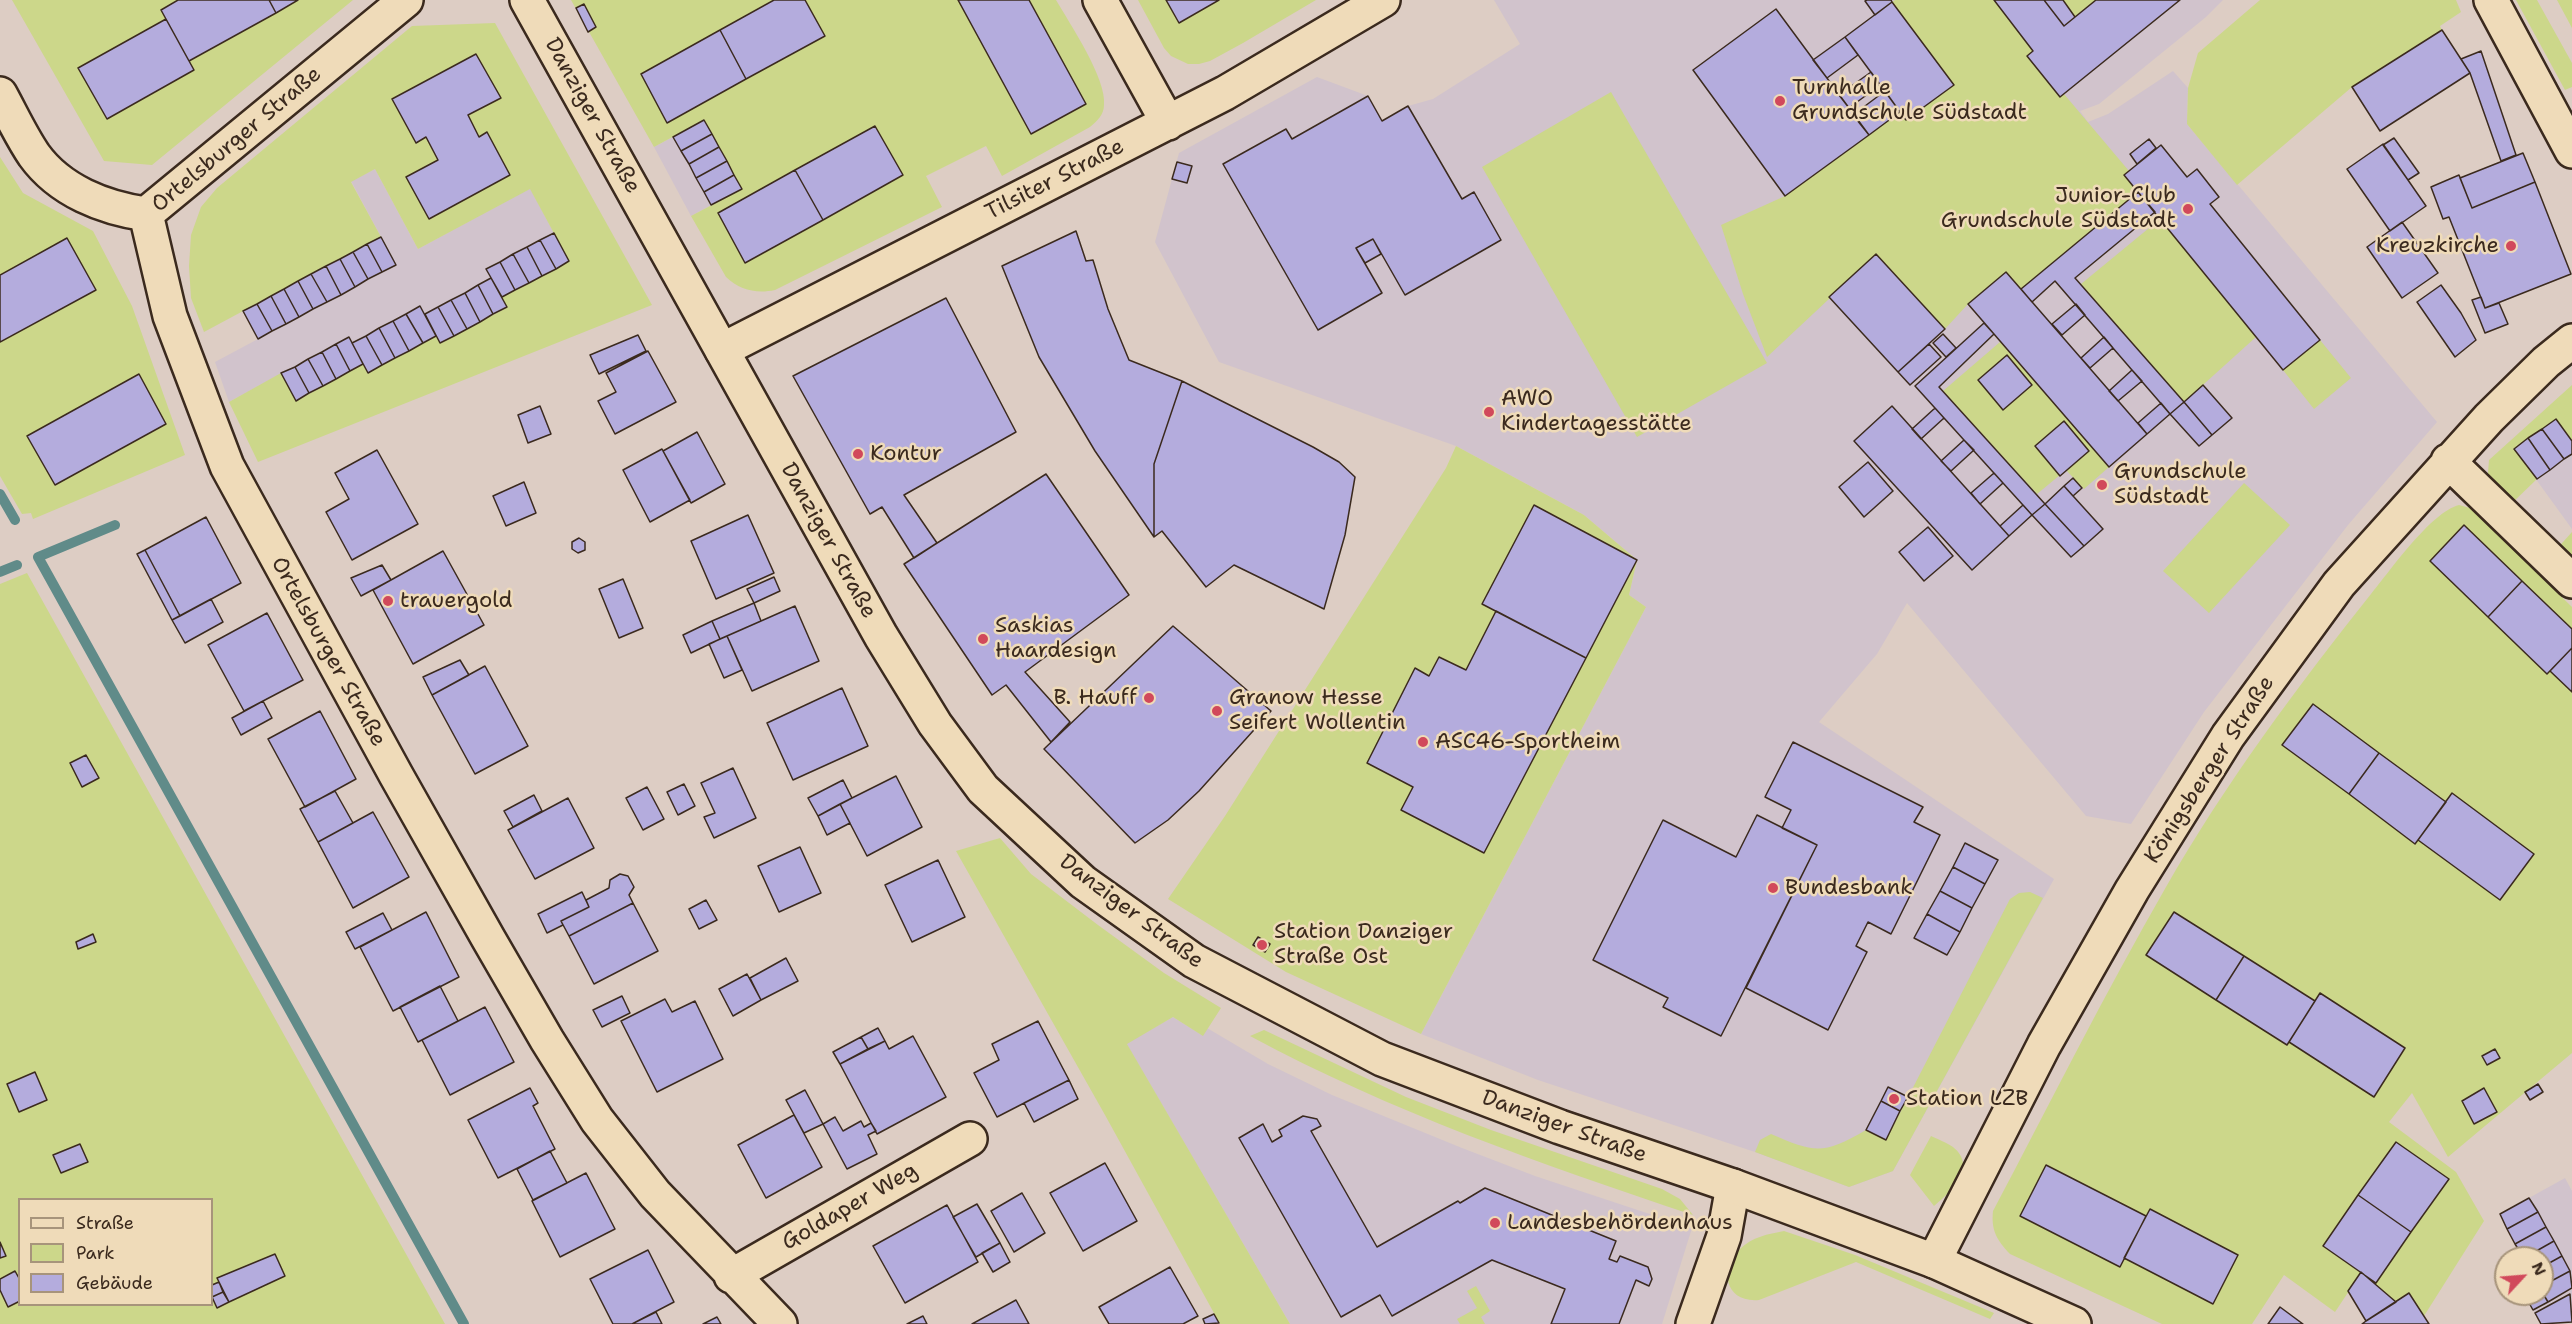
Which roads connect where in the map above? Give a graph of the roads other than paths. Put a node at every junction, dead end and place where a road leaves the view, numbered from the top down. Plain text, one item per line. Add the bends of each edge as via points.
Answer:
1 (406, 0) edge
2 (527, 0) edge
3 (1100, 0) edge
4 (1383, 0) edge
5 (2491, 0) edge
6 (0, 94) edge
7 (1167, 123) junction
8 (2572, 151) edge
9 (146, 214) junction
10 (2572, 341) edge
11 (722, 350) junction
12 (2448, 461) junction
13 (2572, 580) edge
14 (970, 1139) dead end
15 (1733, 1186) junction
16 (1934, 1261) junction
17 (731, 1276) junction
18 (780, 1324) edge
19 (1693, 1324) edge
20 (2074, 1324) edge

1 - 9 street, Ortelsburger Straße
2 - 11 street, Danziger Straße
3 - 7 street
4 - 7 street, Tilsiter Straße via 1226,93
5 - 8 street
6 - 9 street via 35,156 62,183 119,210
7 - 11 street, Tilsiter Straße
9 - 17 street, Ortelsburger Straße via 170,316 227,466 390,765 597,1120 655,1194
10 - 12 street, Königsberger Straße
11 - 15 street, Danziger Straße via 881,636 935,724 983,789 1083,882 1194,962 1382,1059 1560,1128
12 - 13 street
12 - 16 street, Königsberger Straße via 2339,584 2228,736 2132,890 2044,1045
14 - 17 street, Goldaper Weg
15 - 16 street, Danziger Straße
15 - 19 street via 1724,1236
16 - 20 street, Danziger Straße
17 - 18 street, Ortelsburger Straße

